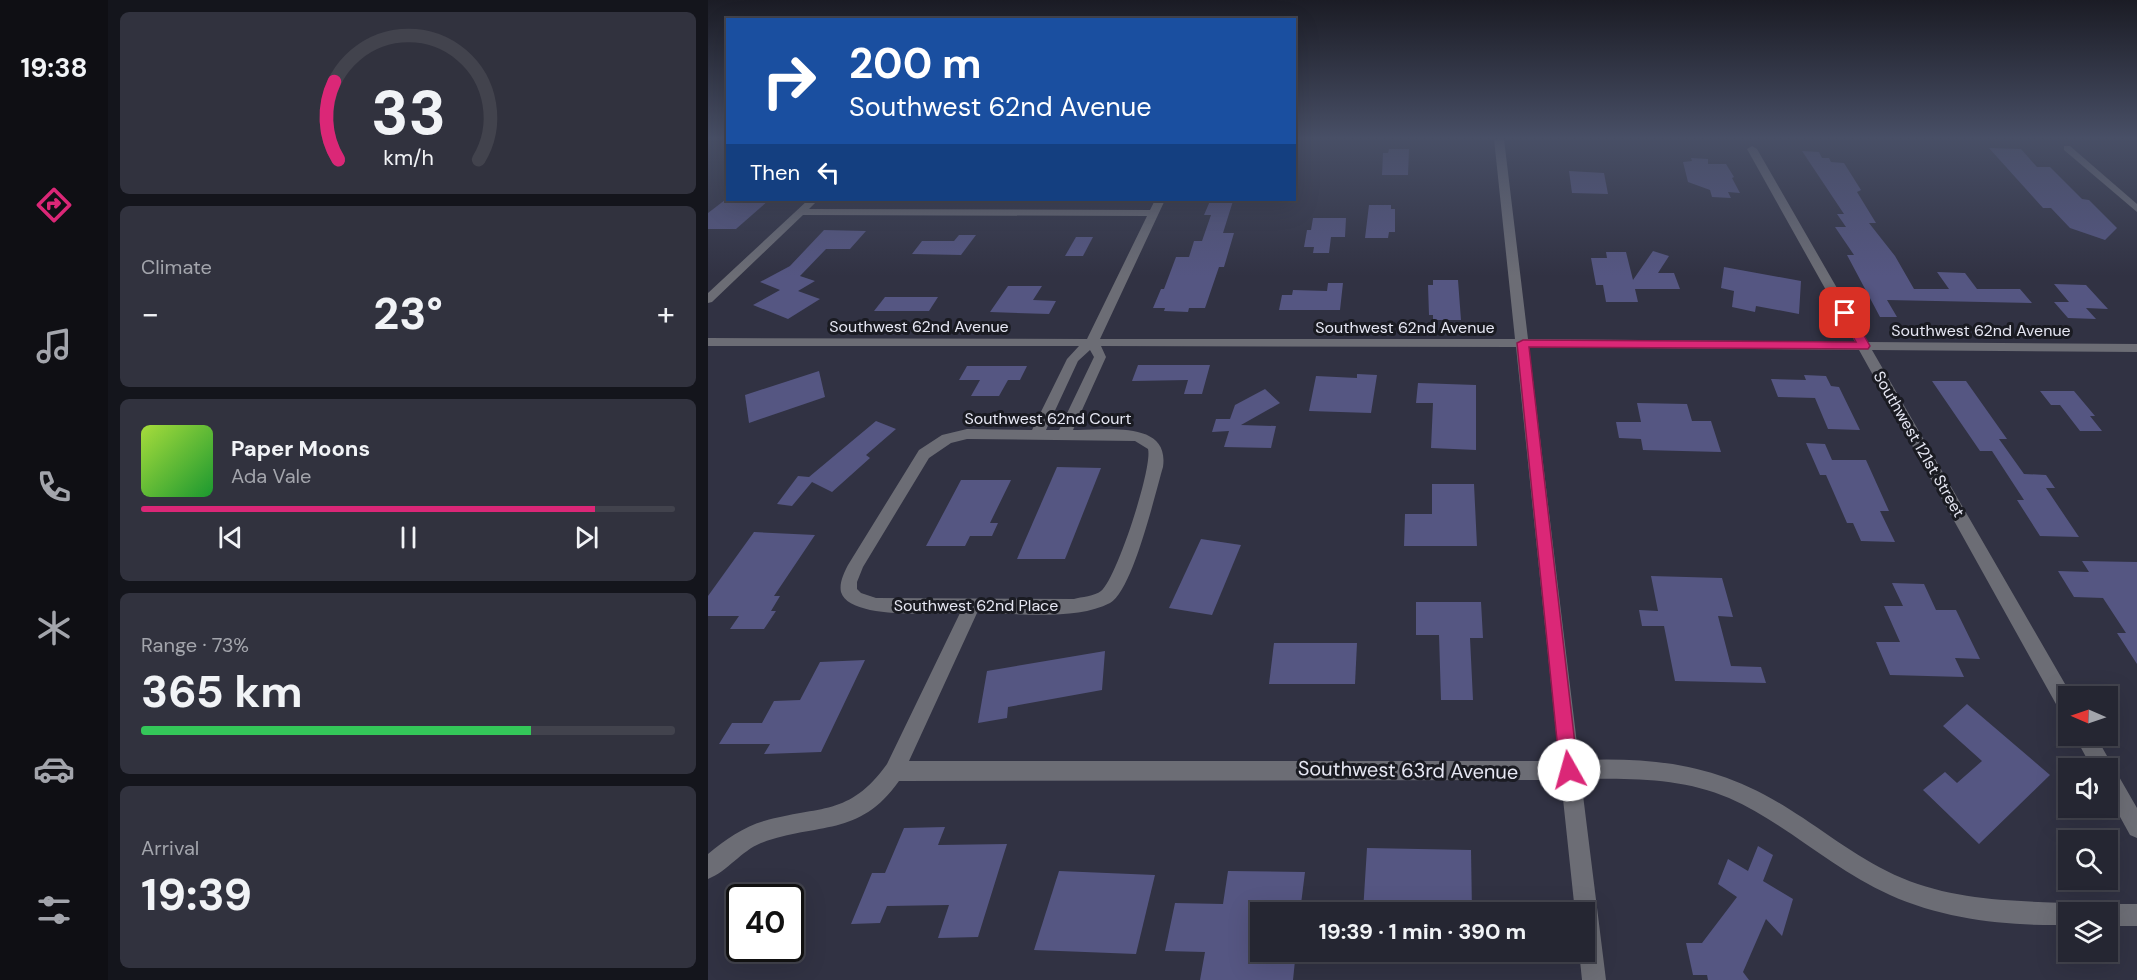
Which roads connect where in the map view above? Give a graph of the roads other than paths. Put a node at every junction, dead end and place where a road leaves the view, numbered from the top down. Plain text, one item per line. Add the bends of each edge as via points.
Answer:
1 (1504, 185) edge
2 (1772, 185) edge
3 (2109, 185) edge
4 (812, 201) edge
5 (1160, 201) edge
6 (2137, 209) edge
7 (800, 212) junction
8 (1154, 213) junction
9 (708, 299) edge
10 (708, 342) edge
11 (1092, 342) junction
12 (1523, 343) junction
13 (1864, 346) junction
14 (2137, 348) edge
15 (1038, 434) junction
16 (1064, 435) junction
17 (849, 591) joint
18 (1106, 597) joint
19 (972, 606) junction
20 (2058, 689) edge
21 (1569, 770) junction
22 (894, 771) junction
23 (2118, 794) edge
24 (2137, 828) edge
25 (708, 868) edge
26 (2058, 914) edge
27 (2118, 915) edge
28 (2137, 915) edge
29 (1594, 980) edge

1 - 12 street
2 - 13 street, Southwest 121st Street
3 - 6 street
4 - 7 street
5 - 8 street
7 - 8 street
7 - 9 street
8 - 11 street
10 - 11 street, Southwest 62nd Avenue
11 - 12 street, Southwest 62nd Avenue
11 - 15 street via 1073,359
11 - 16 street via 1100,357
12 - 13 street, Southwest 62nd Avenue
12 - 21 street
13 - 14 street, Southwest 62nd Avenue
13 - 20 street, Southwest 121st Street
15 - 16 street, Southwest 62nd Court
15 - 17 street, Southwest 62nd Court via 967,434 939,442 919,461 856,565
16 - 18 street, Southwest 62nd Court via 1135,436 1155,446 1158,453 1123,573
17 - 19 street, Southwest 62nd Place via 855,598 876,605
18 - 19 street, Southwest 62nd Place via 1074,606
19 - 22 street
21 - 22 street, Southwest 63rd Avenue
21 - 26 street, Southwest 63rd Avenue via 1648,770 1699,777 1771,808 1851,862 1902,890 1959,907
21 - 29 street
22 - 25 street via 887,784 860,808 838,817 760,832 743,840
23 - 24 street
27 - 28 street

